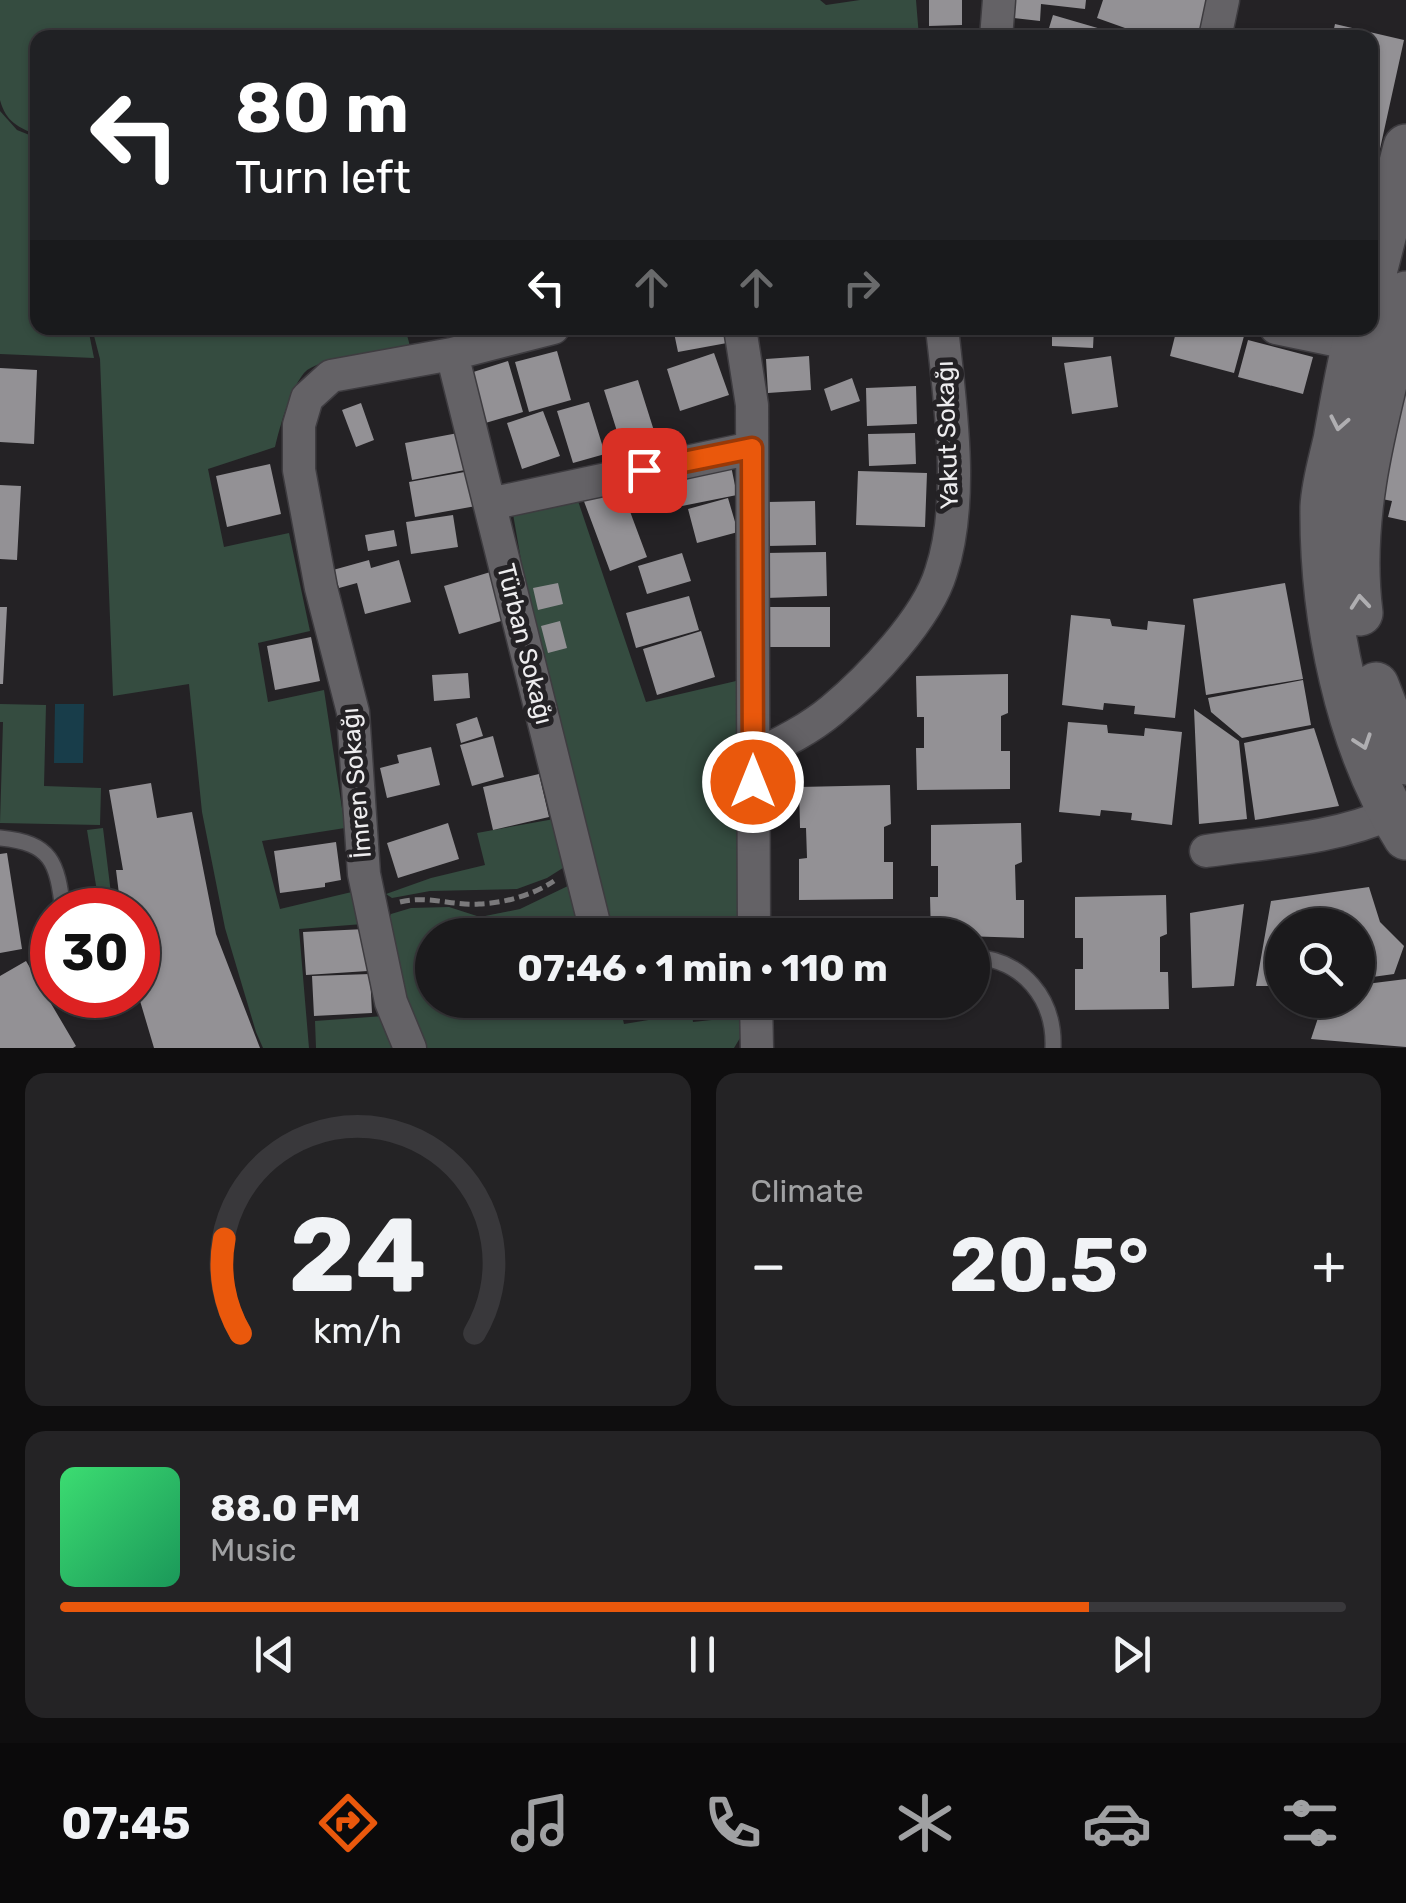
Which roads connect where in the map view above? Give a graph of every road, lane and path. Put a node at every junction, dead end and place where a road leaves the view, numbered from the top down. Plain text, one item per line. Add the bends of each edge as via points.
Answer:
1 (999, 0) edge
2 (1224, 0) edge
3 (997, 30) edge
4 (1216, 30) edge
5 (1406, 147) edge
6 (1378, 257) edge
7 (1406, 294) edge
8 (526, 335) edge
9 (741, 335) edge
10 (943, 335) edge
11 (1357, 336) edge
12 (452, 354) junction
13 (752, 448) junction
14 (490, 504) junction
15 (753, 757) junction
16 (1406, 762) edge
17 (1399, 825) edge
18 (0, 838) edge
19 (1206, 851) dead end
20 (581, 865) junction
21 (60, 888) edge
22 (373, 909) junction
23 (593, 918) edge
24 (754, 918) edge
25 (990, 958) edge
26 (756, 1018) edge
27 (410, 1048) edge
28 (757, 1048) edge
29 (1053, 1048) edge

1 - 3 street
2 - 4 street
5 - 6 main road
16 -> 7 main road via 1370,665 1357,562 1359,500
8 - 12 street
9 - 13 street
10 - 15 street, Yakut Sokağı via 952,475 941,574 924,608 833,710
11 -> 17 main road via 1323,504 1328,589 1345,686
12 - 14 street, Türban Sokağı
12 - 22 street, İmren Sokağı via 330,376 307,398 298,425 299,470 353,712 364,874
13 - 14 street
13 - 15 street
14 - 20 street, Türban Sokağı
15 - 24 street
17 - 19 street via 1371,823
18 - 21 lane via 27,840 52,861
20 - 22 path via 509,900 477,905 412,899
20 - 23 street, Türban Sokağı
22 - 27 street, İmren Sokağı via 391,1002
25 - 29 lane via 1035,987 1050,1012
26 - 28 street

